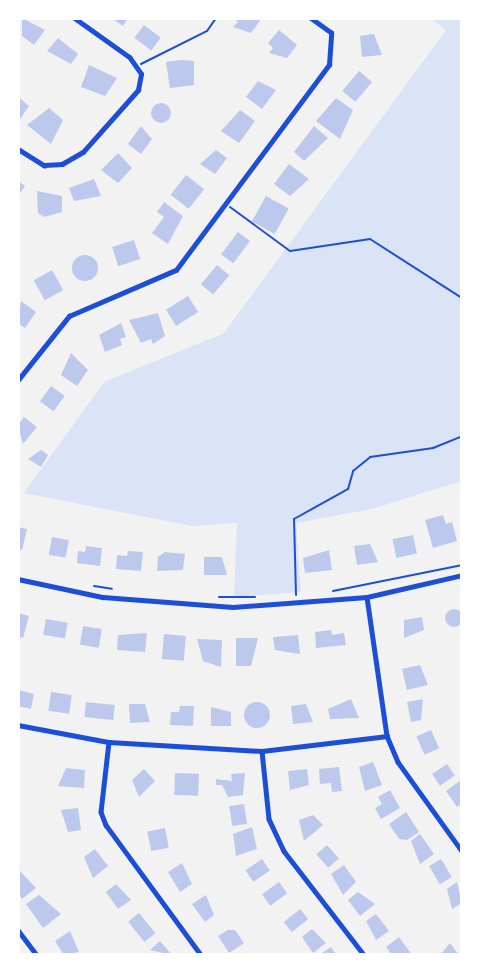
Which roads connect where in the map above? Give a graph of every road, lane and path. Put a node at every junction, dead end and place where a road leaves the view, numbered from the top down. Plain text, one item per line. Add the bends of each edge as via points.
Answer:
1 (74, 18) edge
2 (216, 18) edge
3 (310, 18) edge
4 (136, 67) junction
5 (18, 149) edge
6 (225, 204) junction
7 (462, 298) edge
8 (18, 380) edge
9 (462, 436) edge
10 (462, 565) edge
11 (462, 575) edge
12 (18, 579) edge
13 (88, 585) dead end
14 (115, 590) dead end
15 (329, 591) dead end
16 (306, 594) dead end
17 (289, 595) dead end
18 (262, 596) dead end
19 (213, 597) dead end
20 (366, 597) junction
21 (296, 598) junction
22 (18, 725) edge
23 (387, 736) junction
24 (109, 742) junction
25 (261, 751) junction
26 (462, 851) edge
27 (18, 930) edge
28 (37, 955) edge
29 (201, 955) edge
30 (364, 955) edge

1 - 4 street
2 - 4 path via 207,31
3 - 6 street via 331,33 329,65
4 - 5 street via 141,74 138,90 83,152 62,164 44,165
6 - 7 path via 290,251 370,239
6 - 8 street via 176,270 69,316
9 - 21 path via 433,448 386,450 370,457 353,471 348,489 294,519
10 - 15 path
11 - 20 street
12 - 21 street via 103,597 233,607
13 - 14 path
16 - 21 path
17 - 21 path
18 - 19 path
20 - 21 street
20 - 23 street
22 - 24 street
23 - 25 street
23 - 26 street via 398,762
24 - 25 street
24 - 29 street via 101,812 106,825
25 - 30 street via 269,819 284,851
27 - 28 street

